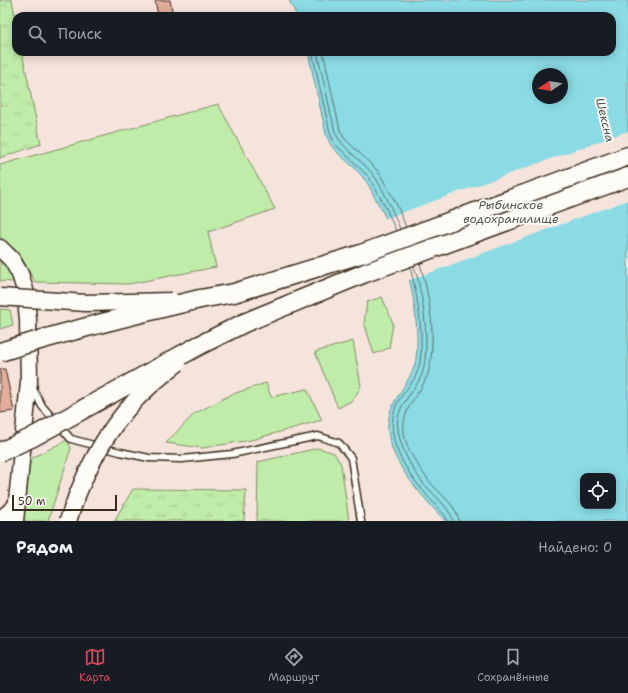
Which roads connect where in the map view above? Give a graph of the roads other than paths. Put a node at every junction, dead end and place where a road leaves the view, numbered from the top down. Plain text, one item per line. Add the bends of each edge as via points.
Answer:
1 (628, 156) edge
2 (628, 177) edge
3 (0, 248) edge
4 (0, 297) edge
5 (200, 299) junction
6 (198, 346) junction
7 (0, 352) edge
8 (29, 382) junction
9 (0, 452) edge
10 (15, 513) edge
11 (0, 520) edge
12 (68, 521) edge
13 (361, 521) edge

1 - 5 main road via 360,254 234,293
2 - 6 main road via 364,273 244,323
3 - 8 main road via 12,260 25,290
4 - 5 main road, bridge via 86,303
5 - 7 main road, bridge via 117,318
6 - 9 main road, bridge
6 - 12 main road, bridge via 149,386 108,435 76,497
8 - 10 main road
8 - 13 lane via 42,406 71,439 149,458 182,459 232,454 318,436 339,442 351,458
10 - 11 main road

